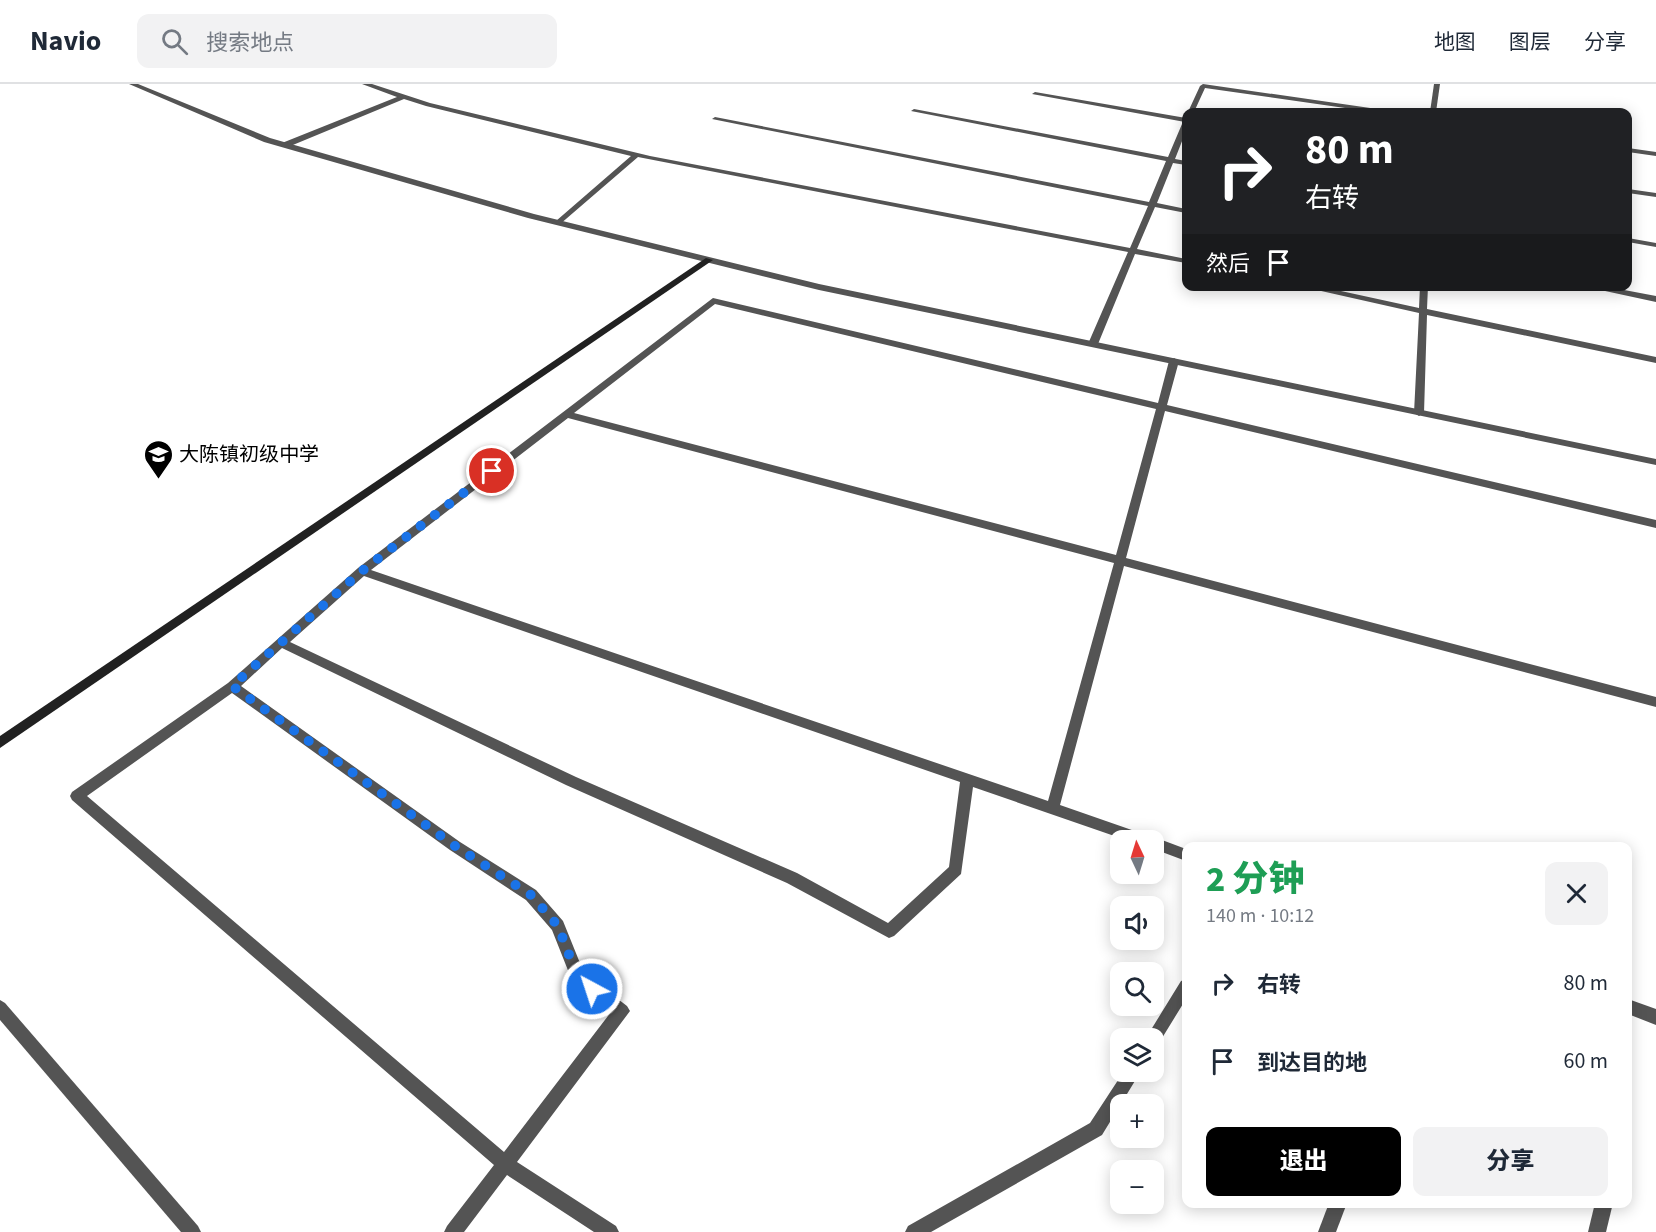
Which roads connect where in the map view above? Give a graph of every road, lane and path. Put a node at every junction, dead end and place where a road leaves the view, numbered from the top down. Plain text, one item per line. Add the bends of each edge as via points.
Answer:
1 (132, 84) edge
2 (365, 84) edge
3 (1437, 84) edge
4 (1035, 94) dead end
5 (402, 97) junction
6 (1193, 108) edge
7 (1356, 108) edge
8 (1433, 108) edge
9 (914, 111) dead end
10 (715, 119) dead end
11 (1182, 121) edge
12 (1182, 132) edge
13 (285, 145) junction
14 (1632, 151) edge
15 (1656, 154) edge
16 (636, 155) junction
17 (1171, 160) junction
18 (1182, 162) edge
19 (1632, 192) edge
20 (1656, 195) edge
21 (1152, 205) junction
22 (1182, 210) edge
23 (559, 223) junction
24 (1632, 241) edge
25 (1656, 245) edge
26 (1133, 250) junction
27 (709, 260) junction
28 (1182, 260) edge
29 (1325, 291) edge
30 (1425, 291) edge
31 (1611, 291) edge
32 (1656, 300) edge
33 (1423, 313) junction
34 (1093, 345) junction
35 (1656, 360) edge
36 (1174, 361) junction
37 (1162, 407) junction
38 (1419, 413) junction
39 (566, 414) junction
40 (1656, 462) edge
41 (1656, 524) edge
42 (1120, 560) junction
43 (362, 571) junction
44 (280, 642) junction
45 (232, 686) junction
46 (1656, 702) edge
47 (0, 743) edge
48 (967, 779) junction
49 (1053, 808) junction
50 (1116, 830) edge
51 (1164, 847) edge
52 (1182, 854) edge
53 (1182, 993) edge
54 (0, 1008) edge
55 (1632, 1008) edge
56 (1656, 1017) edge
57 (1160, 1028) edge
58 (1126, 1082) edge
59 (505, 1164) junction
60 (1336, 1208) edge
61 (1603, 1208) edge
62 (192, 1232) edge
63 (453, 1232) edge
64 (610, 1232) edge
65 (914, 1232) edge
66 (1327, 1232) edge
67 (1597, 1232) edge

1 - 13 street
2 - 5 street
3 - 8 street
4 - 11 street
5 - 13 street
5 - 16 street
6 - 7 street via 1203,86
9 - 17 street
10 - 21 street
12 - 17 street
13 - 23 street
14 - 15 street
16 - 23 street
16 - 26 street
17 - 18 street
17 - 21 street
19 - 20 street
21 - 22 street
21 - 26 street
23 - 27 street
24 - 25 street
26 - 28 street
26 - 34 street
27 - 34 street
27 - 47 main road
29 - 33 street
30 - 33 street
31 - 32 street
33 - 35 street
33 - 38 street
34 - 36 street
36 - 37 street
36 - 38 street
37 - 39 street via 713,302
37 - 41 street
37 - 42 street
38 - 40 street
39 - 42 street
39 - 43 street
42 - 46 street
42 - 49 street
43 - 44 street
43 - 48 street
44 - 45 street
44 - 48 street via 571,781 792,878 889,932 956,870
45 - 59 street via 455,846 531,895 558,926 578,978 622,1011
45 - 59 street via 77,796
48 - 49 street
49 - 50 street
51 - 52 street
53 - 57 street
54 - 62 street
55 - 56 street
58 - 65 street via 1096,1129
59 - 63 street
59 - 64 street
60 - 66 street
61 - 67 street

